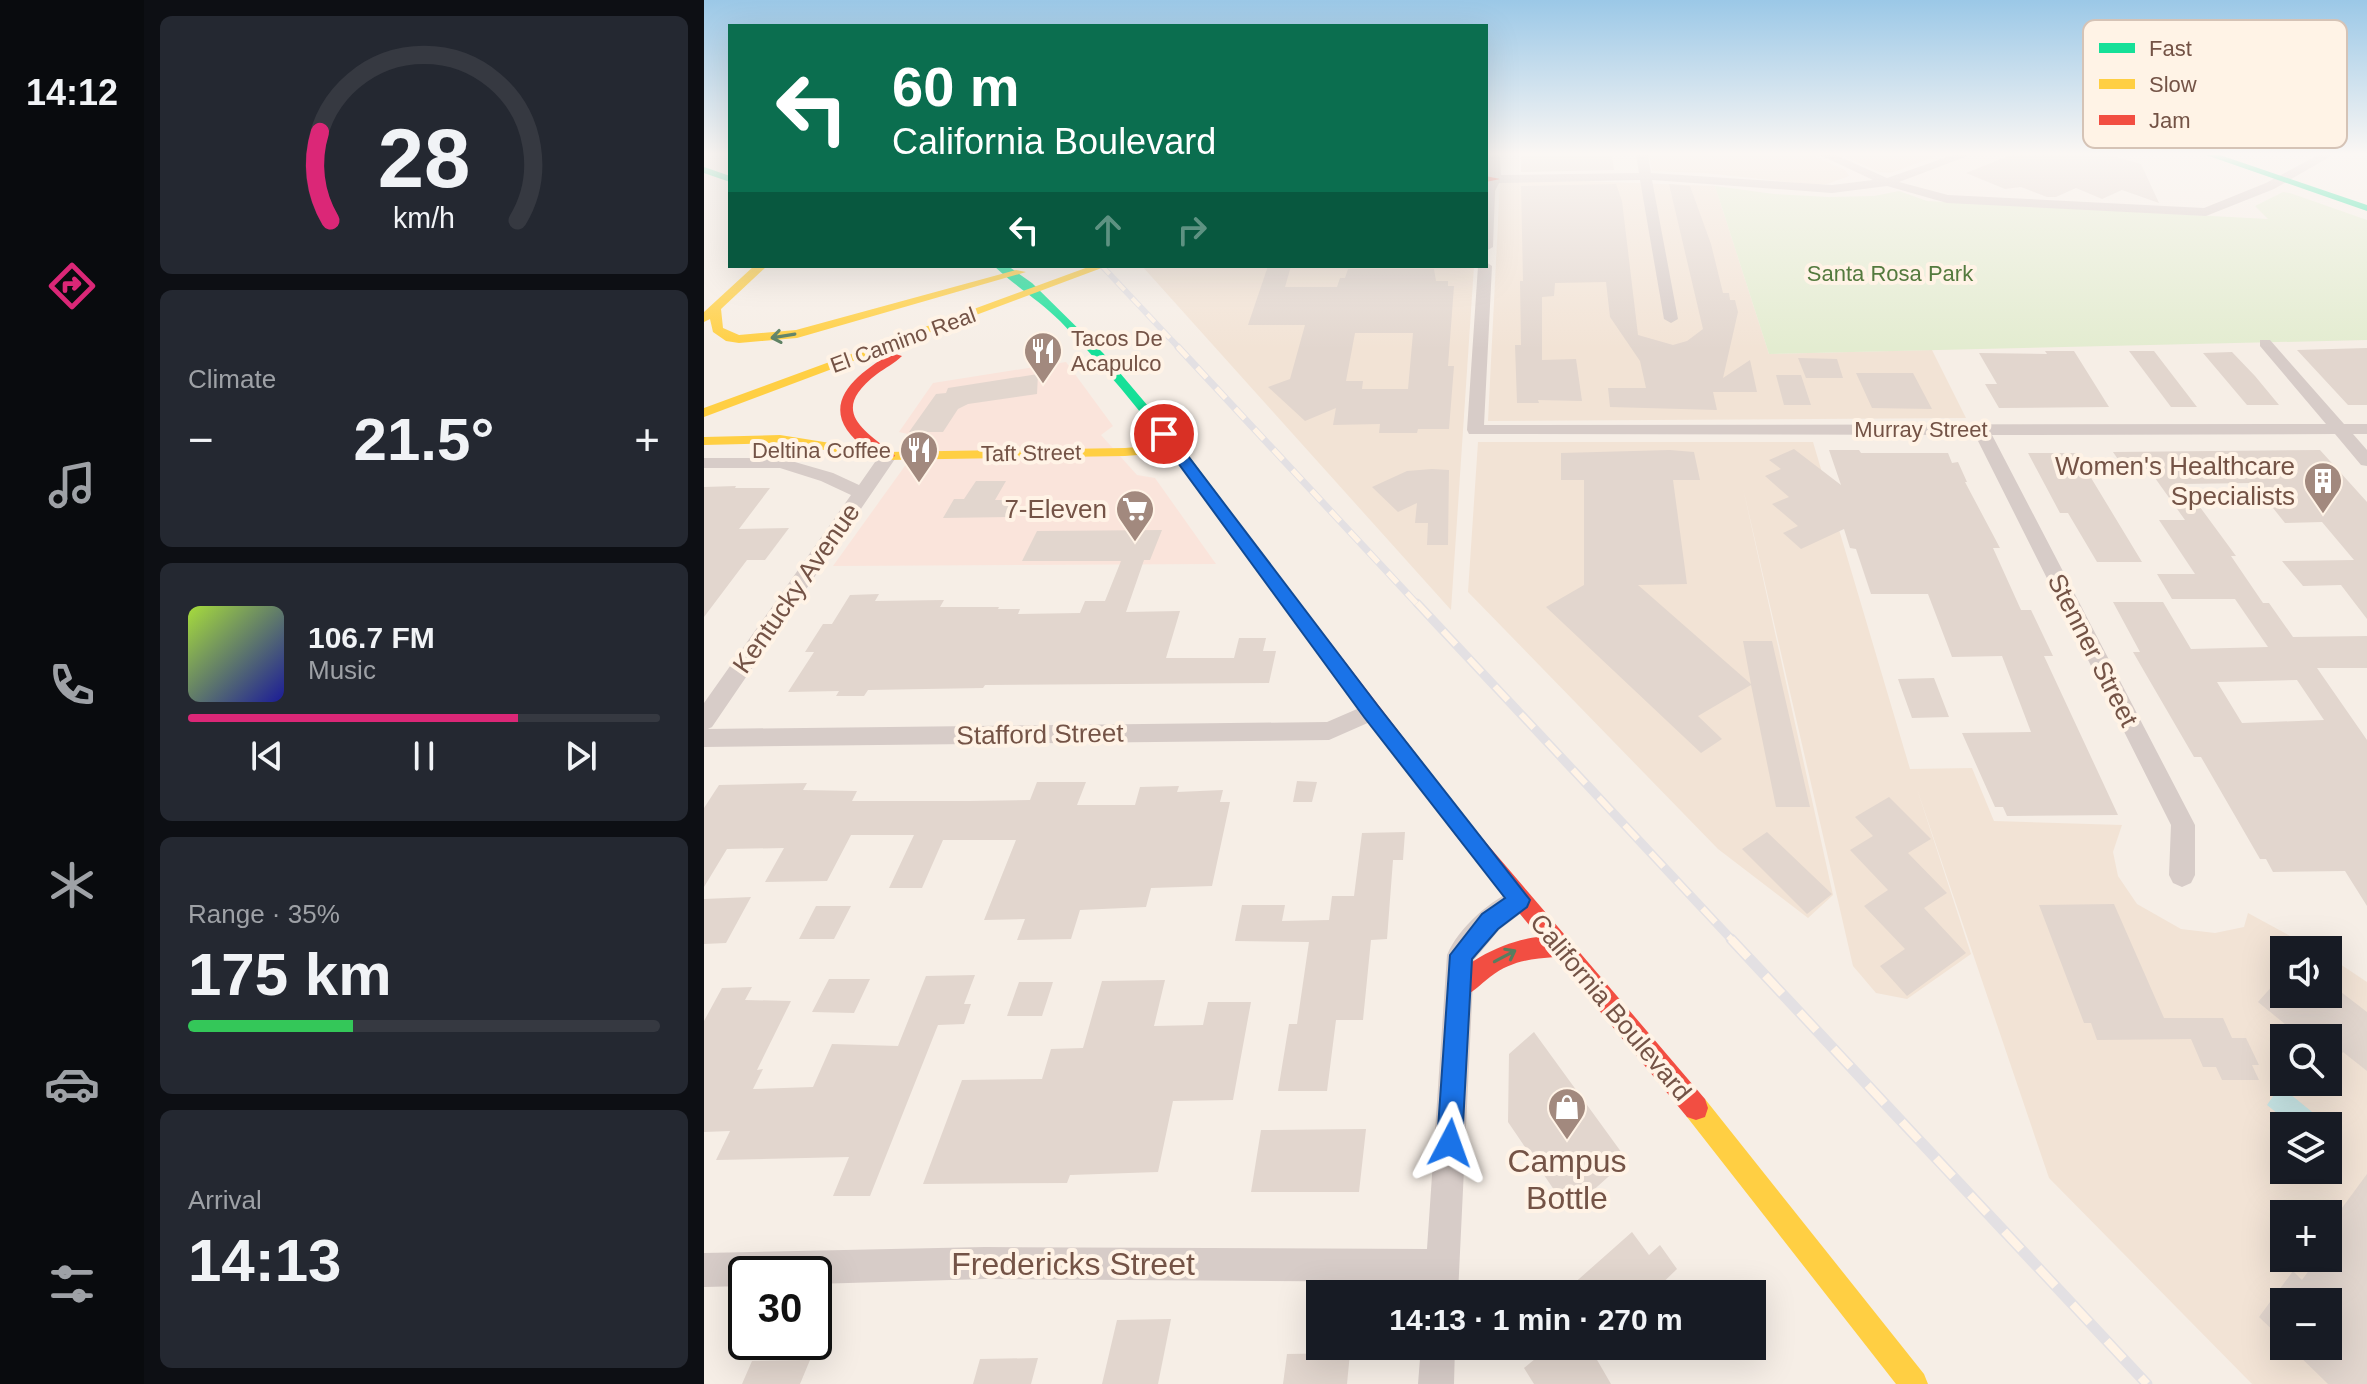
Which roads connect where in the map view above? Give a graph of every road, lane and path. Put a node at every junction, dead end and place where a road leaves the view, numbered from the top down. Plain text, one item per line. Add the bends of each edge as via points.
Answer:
1 (1654, 220) edge
2 (759, 268) edge
3 (773, 268) edge
4 (1003, 268) edge
5 (1033, 268) edge
6 (1096, 268) edge
7 (1485, 268) edge
8 (1020, 272) junction
9 (735, 291) junction
10 (979, 312) junction
11 (710, 314) edge
12 (1671, 319) dead end
13 (2265, 343) dead end
14 (798, 352) dead end
15 (704, 413) edge
16 (1981, 429) junction
17 (2337, 429) junction
18 (2367, 429) edge
19 (704, 441) edge
20 (1175, 448) junction
21 (888, 456) junction
22 (2367, 461) edge
23 (704, 463) edge
24 (862, 493) junction
25 (1371, 712) junction
26 (704, 721) edge
27 (704, 738) edge
28 (2182, 875) dead end
29 (1519, 900) junction
30 (1560, 946) junction
31 (1459, 988) junction
32 (704, 1270) edge
33 (1441, 1280) edge
34 (1437, 1360) edge
35 (1436, 1384) edge
36 (1914, 1384) edge

1 - 12 street
2 - 9 main road
3 - 9 main road
4 - 20 main road, California Boulevard via 1026,282 1093,347
5 - 8 main road, El Camino Real
6 - 10 main road, El Camino Real
7 - 16 street, Murray Street via 1475,430
8 -> 11 main road via 777,337 730,338
8 - 14 main road, El Camino Real
9 - 11 main road
10 - 15 main road, El Camino Real
10 - 21 main road via 887,360 851,390 846,421
13 - 17 street
16 - 17 street, Murray Street
16 - 28 street, Stenner Street via 2183,825
17 - 18 street, Murray Street
17 - 22 street
19 - 21 main road, Taft Street via 785,439 862,456
20 - 21 main road, Taft Street
20 - 25 main road, California Boulevard
21 - 24 street, Kentucky Avenue
23 - 24 street via 781,463
24 - 26 street, Kentucky Avenue
25 - 27 street, Stafford Street via 1329,731
25 - 29 main road, California Boulevard
29 - 30 main road, California Boulevard
29 - 31 street via 1490,921 1461,955
31 -> 30 main road via 1519,949
30 - 36 main road, California Boulevard via 1648,1048
31 - 33 street
32 - 33 street, Fredericks Street via 985,1263
34 - 35 street

